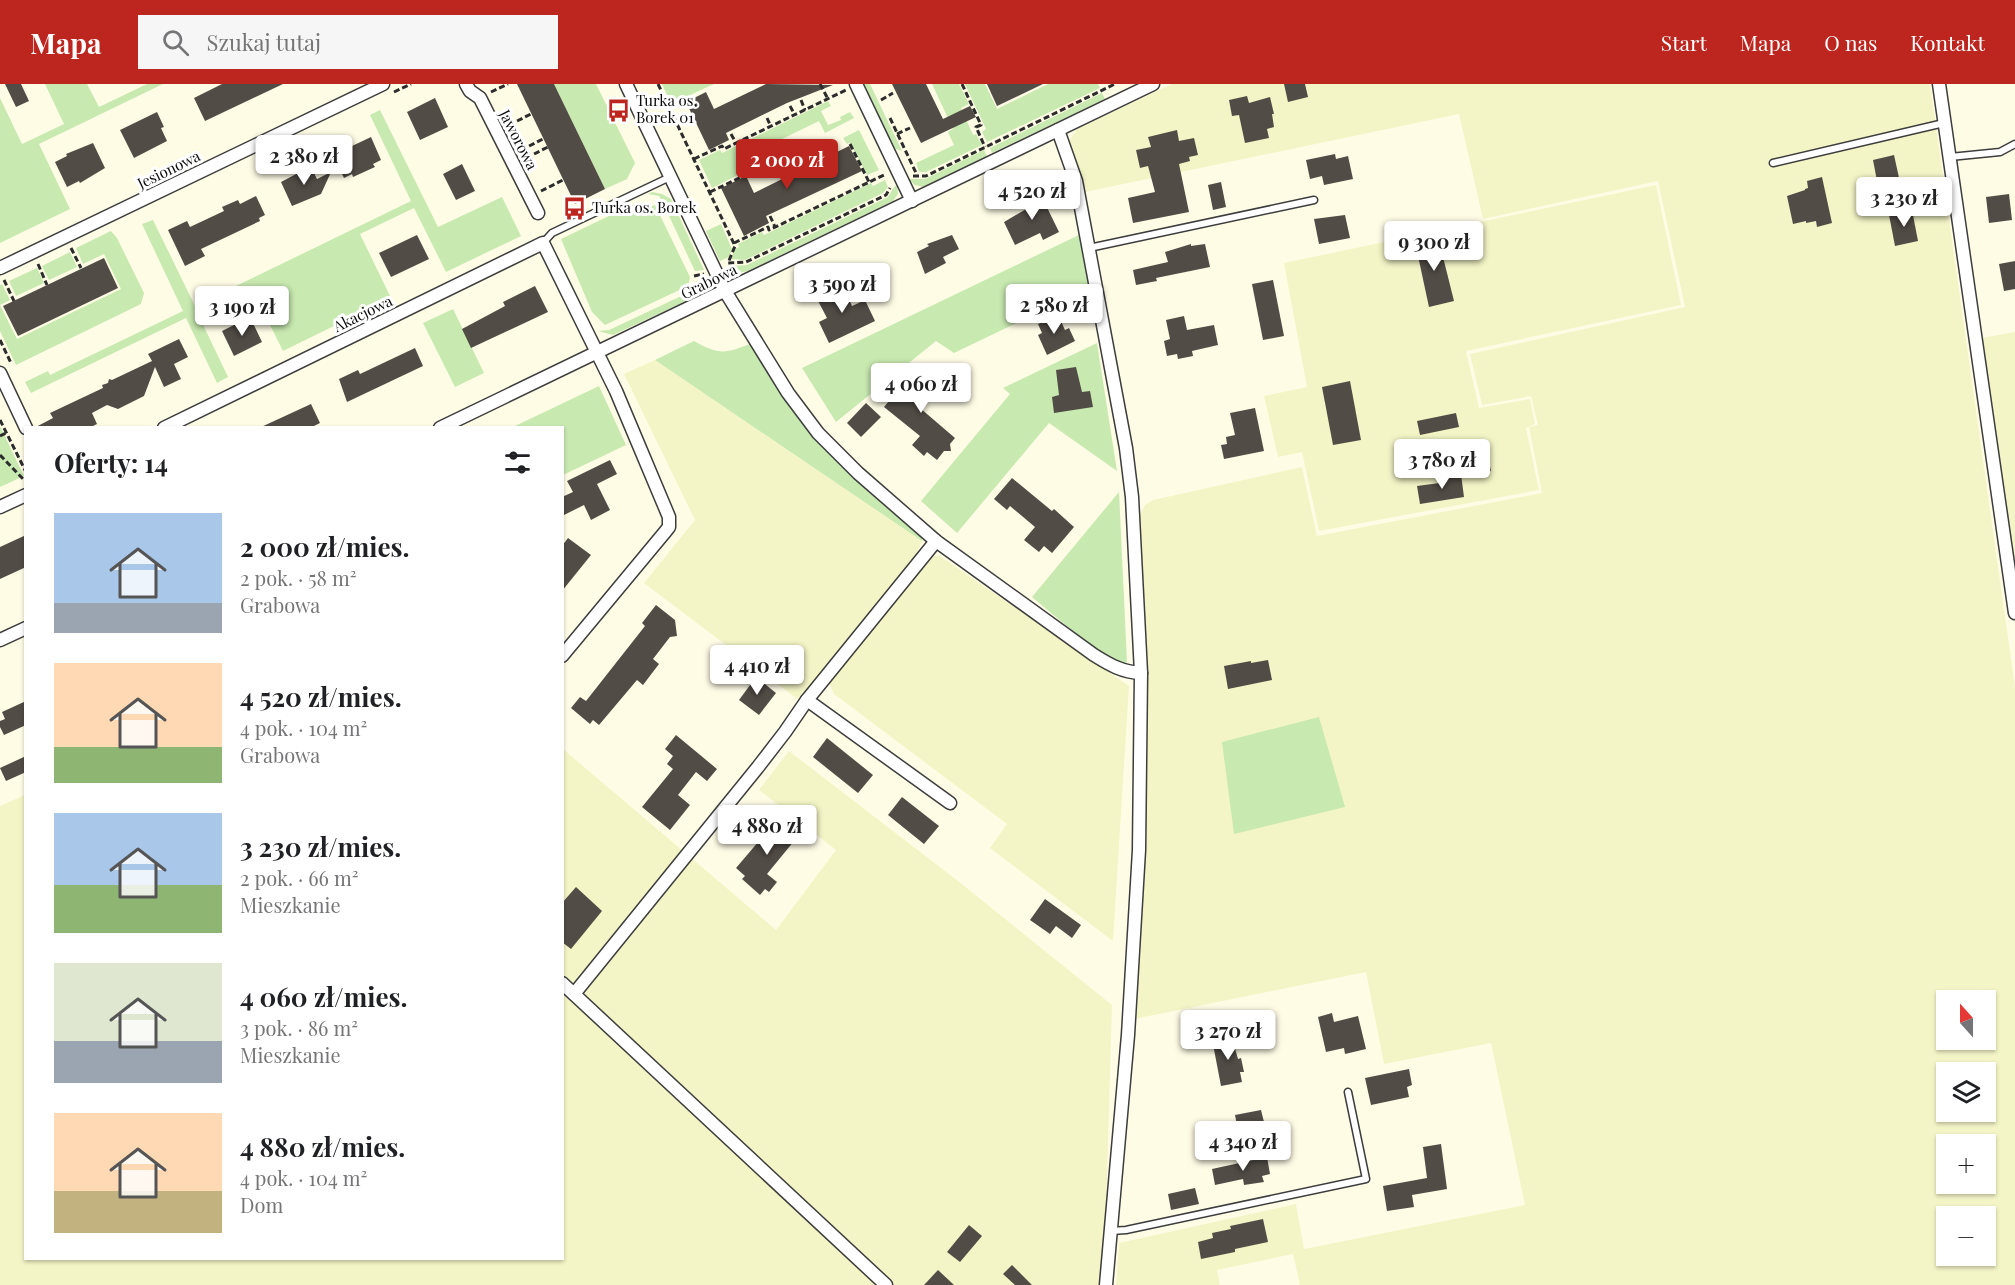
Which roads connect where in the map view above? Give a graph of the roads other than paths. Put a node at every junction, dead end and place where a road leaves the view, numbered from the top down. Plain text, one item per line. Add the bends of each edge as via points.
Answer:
1 (383, 84) edge
2 (466, 84) edge
3 (626, 84) edge
4 (1153, 84) edge
5 (1939, 84) edge
6 (856, 85) edge
7 (1944, 123) junction
8 (1058, 130) junction
9 (2015, 144) edge
10 (1949, 157) junction
11 (1773, 164) dead end
12 (670, 176) junction
13 (1314, 200) dead end
14 (912, 201) junction
15 (538, 213) dead end
16 (543, 243) junction
17 (1089, 248) junction
18 (2, 274) edge
19 (725, 291) junction
20 (596, 353) junction
21 (0, 373) edge
22 (25, 426) edge
23 (168, 426) edge
24 (444, 426) edge
25 (24, 496) edge
26 (0, 507) edge
27 (936, 541) junction
28 (2015, 613) edge
29 (24, 629) edge
30 (0, 640) edge
31 (564, 654) edge
32 (1141, 673) junction
33 (807, 700) junction
34 (950, 803) dead end
35 (564, 985) edge
36 (574, 994) junction
37 (1348, 1092) dead end
38 (1111, 1231) junction
39 (886, 1285) edge
40 (1106, 1285) edge

1 - 18 street, Jesionowa
2 - 15 street, Jaworowa via 480,98
3 - 12 street
4 - 8 street, Grabowa
5 - 7 street
6 - 14 street
7 - 10 street
7 - 11 lane
8 - 14 street, Grabowa
8 - 17 street via 1076,181
9 - 10 lane via 2000,152
10 - 28 street
12 - 16 lane via 552,233
12 - 19 street
13 - 17 lane
14 - 19 street, Grabowa
16 - 20 street
16 - 23 street, Akacjowa
17 - 32 street via 1129,470
19 - 20 street, Grabowa
19 - 27 street via 788,393 818,433
20 - 24 street, Grabowa
20 - 31 street via 616,391 669,523
21 - 22 street
25 - 26 street
27 - 32 street via 1094,655 1128,673
27 - 33 street
29 - 30 street
32 - 38 street via 1137,873
33 - 34 street
33 - 36 street via 772,750
35 - 36 street
36 - 39 street
37 - 38 lane via 1366,1179
38 - 40 street

